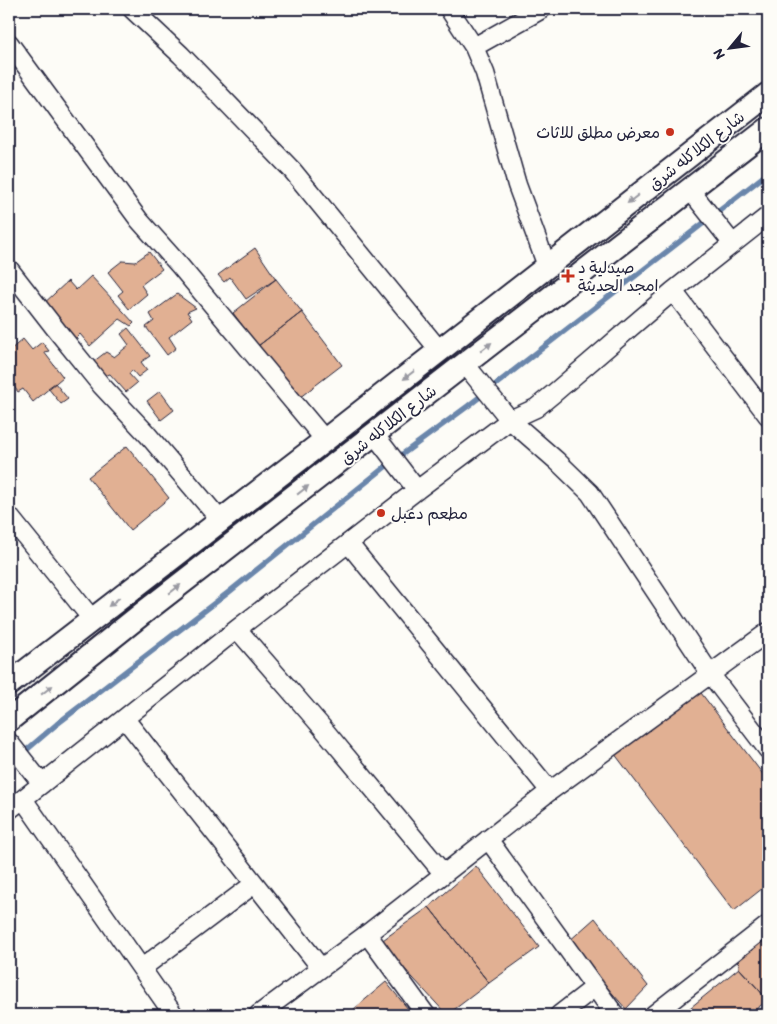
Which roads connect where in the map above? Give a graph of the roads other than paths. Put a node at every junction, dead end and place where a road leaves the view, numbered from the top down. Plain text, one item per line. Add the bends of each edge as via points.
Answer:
1 (132, 9) edge
2 (449, 9) edge
3 (542, 9) edge
4 (9, 43) edge
5 (474, 47) junction
6 (768, 94) edge
7 (768, 129) edge
8 (690, 190) junction
9 (768, 216) edge
10 (733, 244) junction
11 (547, 266) junction
12 (9, 269) edge
13 (674, 291) junction
14 (440, 351) junction
15 (465, 364) junction
16 (768, 416) edge
17 (510, 420) junction
18 (374, 434) junction
19 (325, 440) junction
20 (418, 490) junction
21 (9, 516) edge
22 (221, 521) junction
23 (349, 544) junction
24 (92, 619) junction
25 (237, 629) junction
26 (768, 632) edge
27 (711, 675) junction
28 (9, 684) edge
29 (125, 719) junction
30 (9, 720) edge
31 (9, 742) edge
32 (768, 750) edge
33 (42, 784) junction
34 (550, 791) junction
35 (16, 804) edge
36 (488, 839) junction
37 (443, 873) junction
38 (254, 884) junction
39 (768, 925) edge
40 (367, 934) junction
41 (142, 968) junction
42 (321, 968) junction
43 (595, 988) junction
44 (174, 1015) edge
45 (258, 1015) edge
46 (426, 1015) edge
47 (559, 1015) edge
48 (615, 1015) edge
49 (653, 1015) edge

1 - 14 street via 292,170
2 - 5 street
3 - 5 street
4 - 19 street via 139,220
5 - 11 street via 490,85 516,185
6 -> 11 street, شارع الكلاكله شرق
7 - 8 street, شارع الكلاكله شرق
8 - 10 street
15 -> 8 street, شارع الكلاكله شرق
9 - 10 street
10 - 13 street
11 - 14 street, شارع الكلاكله شرق
12 - 22 street via 101,385
13 - 16 street
13 - 17 street via 536,408
14 -> 19 street, شارع الكلاكله شرق
15 - 17 street
15 - 18 street, شارع الكلاكله شرق
17 - 20 street
17 - 27 street via 590,494
18 - 20 street
30 -> 18 street, شارع الكلاكله شرق
19 - 22 street, شارع الكلاكله شرق
20 - 23 street
21 - 24 street
22 -> 24 street, شارع الكلاكله شرق
23 - 25 street
23 - 34 street
24 - 28 street, شارع الكلاكله شرق
25 - 29 street
25 - 37 street
26 - 27 street
27 - 32 street
27 - 34 street
29 - 33 street
29 - 38 street
31 - 33 street
33 - 35 street
34 - 36 street
35 - 41 street
36 - 37 street
36 - 43 street
37 - 40 street
38 - 41 street
38 - 42 street
39 - 49 street
40 - 42 street
40 - 46 street
41 - 44 street
42 - 45 street
43 - 47 street
43 - 48 street

